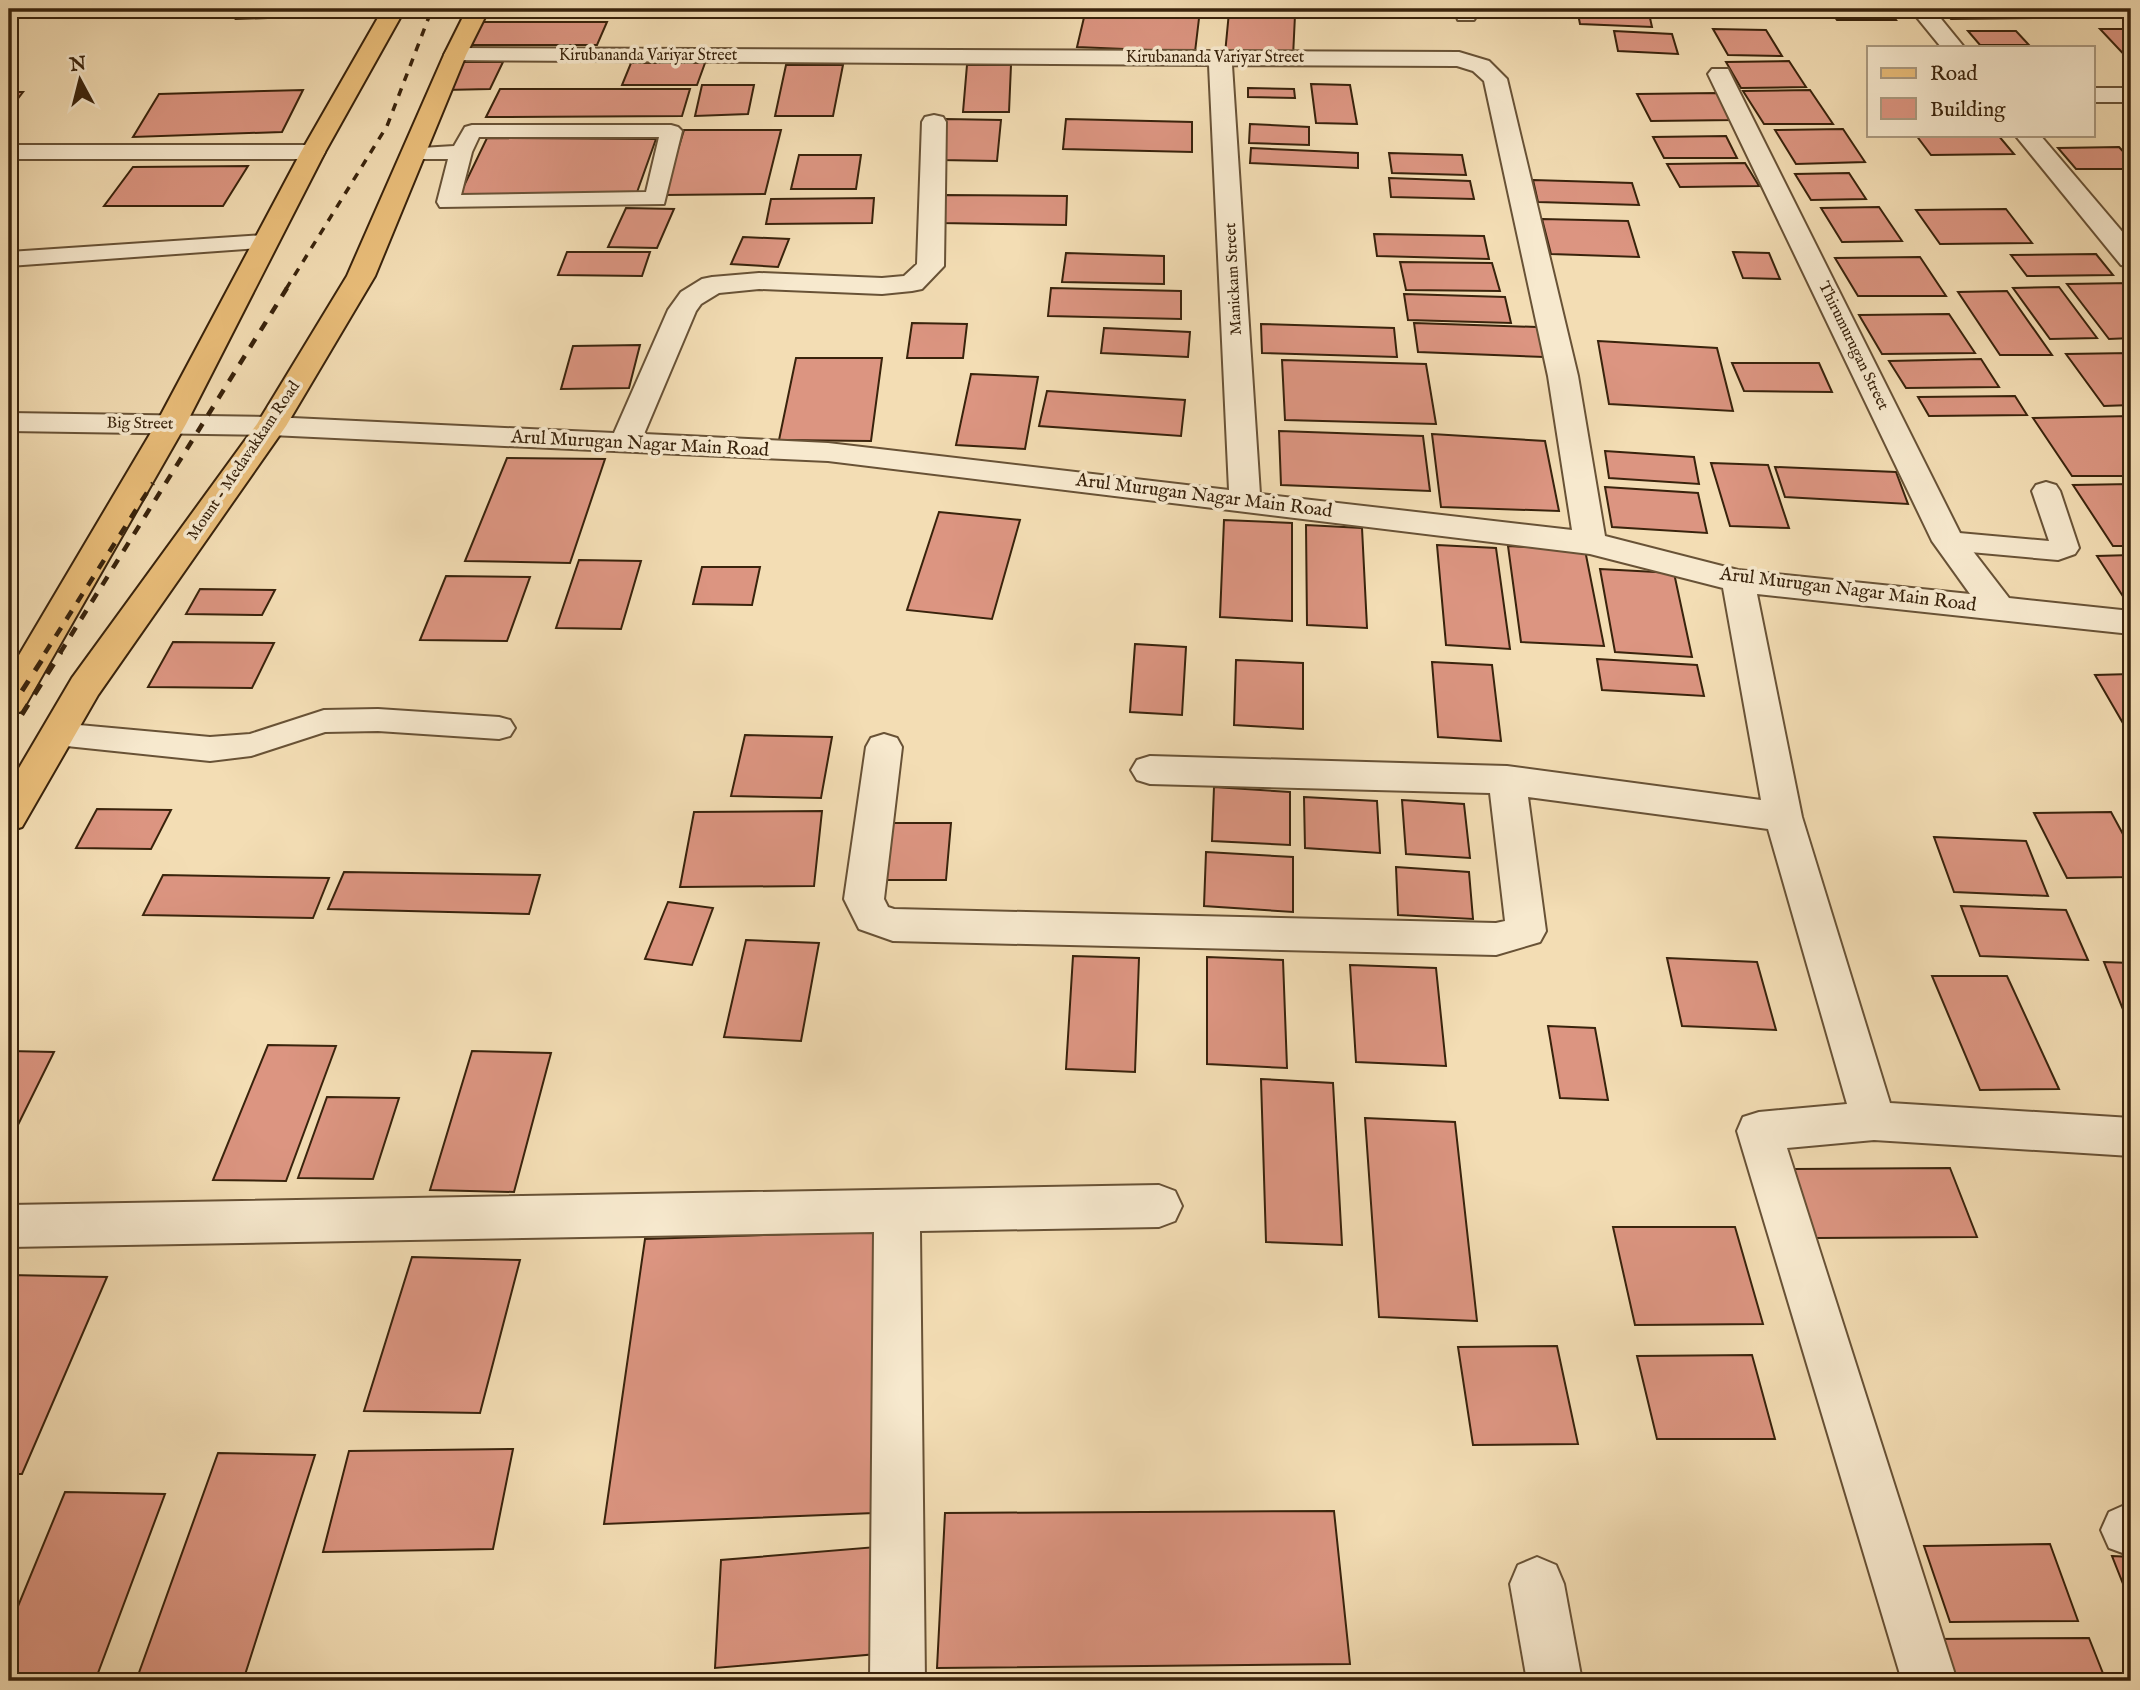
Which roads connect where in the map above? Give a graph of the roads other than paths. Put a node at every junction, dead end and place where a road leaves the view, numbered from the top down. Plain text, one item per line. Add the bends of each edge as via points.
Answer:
1 (394, 9) edge
2 (478, 9) edge
3 (1921, 9) edge
4 (1952, 46) edge
5 (455, 55) junction
6 (1220, 59) junction
7 (1720, 74) dead end
8 (2094, 95) edge
9 (2131, 95) edge
10 (934, 122) dead end
11 (2027, 136) edge
12 (9, 152) edge
13 (313, 152) junction
14 (461, 152) junction
15 (413, 154) junction
16 (265, 242) junction
17 (9, 259) edge
18 (2131, 259) edge
19 (9, 422) edge
20 (172, 424) junction
21 (271, 426) junction
22 (625, 443) junction
23 (2046, 491) dead end
24 (1245, 500) junction
25 (1948, 541) junction
26 (1590, 542) junction
27 (1738, 581) junction
28 (1999, 608) junction
29 (2131, 622) edge
30 (9, 702) edge
31 (499, 728) dead end
32 (57, 734) junction
33 (884, 747) dead end
34 (1150, 769) dead end
35 (1507, 780) junction
36 (9, 817) edge
37 (1783, 817) junction
38 (1874, 1121) junction
39 (2131, 1136) edge
40 (1160, 1206) dead end
41 (898, 1210) junction
42 (9, 1226) edge
43 (1537, 1584) dead end
44 (898, 1681) edge
45 (1555, 1681) edge
46 (1930, 1681) edge

1 - 13 main road
2 - 5 main road, Mount - Medavakkam Road
3 - 4 street
5 - 6 street, Kirubananda Variyar Street
5 - 15 main road, Mount - Medavakkam Road
6 - 24 street, Manickam Street
6 - 26 street, Kirubananda Variyar Street via 1459,59 1481,66 1495,79 1563,376
7 - 25 street, Thirumurugan Street
8 - 9 street
10 - 22 street via 930,266 912,283 882,286 759,281 712,285 682,310
11 - 18 street
12 - 13 street
13 - 16 main road
14 - 14 lane via 472,131 671,131 656,199 448,202
14 - 15 lane
15 - 21 main road, Mount - Medavakkam Road via 361,276
16 - 17 lane
16 - 20 main road
19 - 20 street, Big Street
20 - 21 street, Big Street
20 - 30 main road
21 - 22 street, Arul Murugan Nagar Main Road
21 - 32 main road, Mount - Medavakkam Road via 85,687
22 - 24 street, Arul Murugan Nagar Main Road via 828,453
23 - 25 lane via 2065,548
24 - 26 street, Arul Murugan Nagar Main Road
25 - 28 street, Thirumurugan Street
26 - 27 street, Arul Murugan Nagar Main Road
27 - 28 street, Arul Murugan Nagar Main Road
27 - 37 street
28 - 29 street, Arul Murugan Nagar Main Road
31 - 32 lane via 324,721 251,745 210,749
32 - 36 main road, Mount - Medavakkam Road
33 - 35 street via 864,899 873,918 893,925 1496,939 1526,930
34 - 35 street
35 - 37 street
37 - 38 street
38 - 39 street
38 - 46 street via 1759,1132
40 - 41 street
41 - 42 street
41 - 44 street
43 - 45 street

